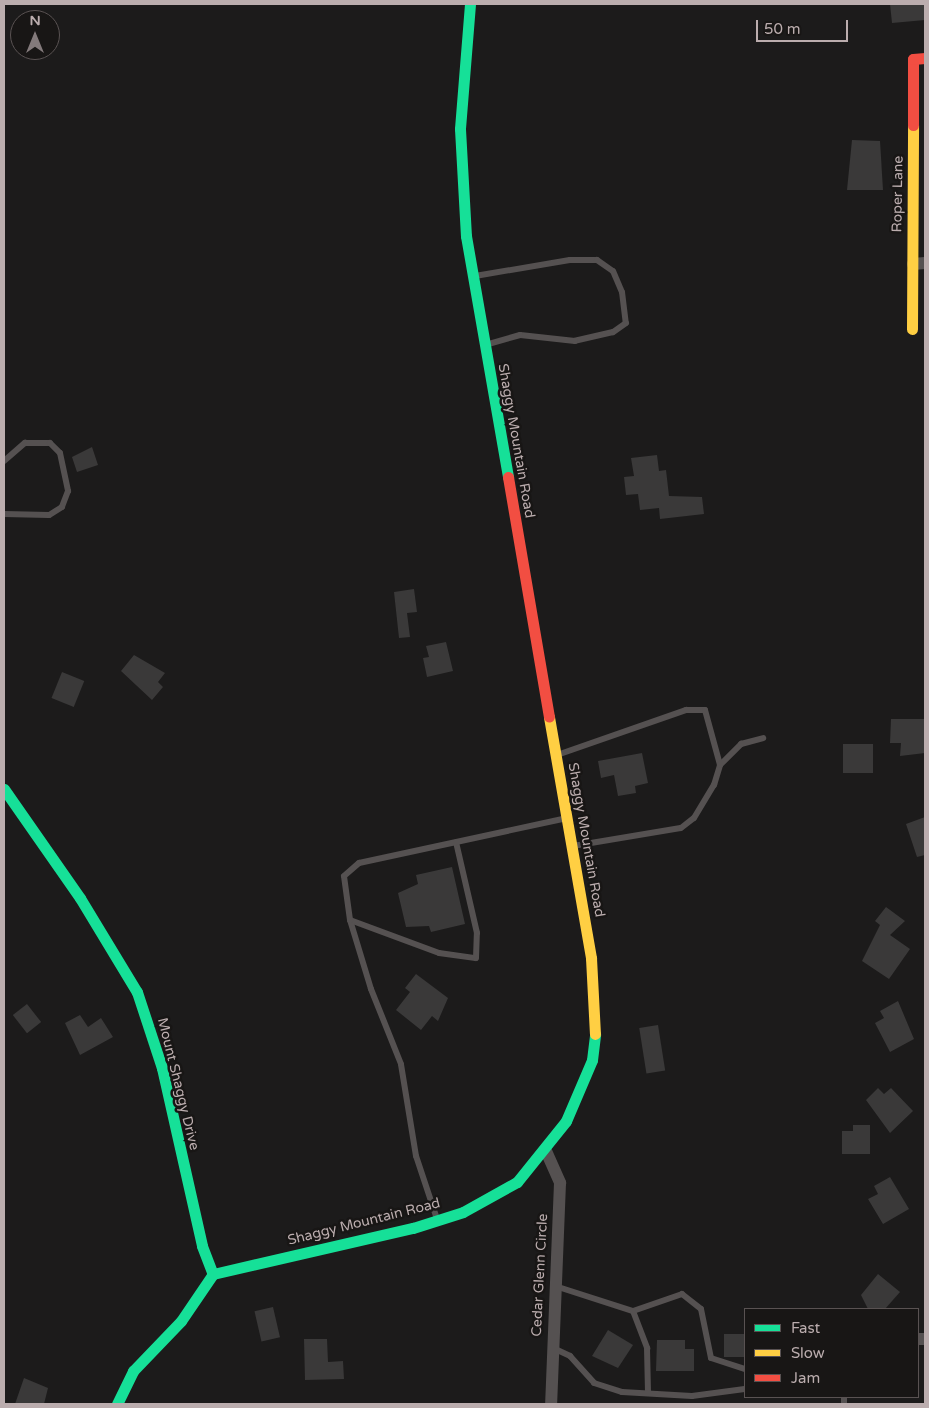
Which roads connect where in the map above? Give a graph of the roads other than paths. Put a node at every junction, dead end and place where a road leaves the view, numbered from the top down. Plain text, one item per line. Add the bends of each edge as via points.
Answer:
1 (470, 4) edge
2 (925, 58) edge
3 (919, 263) edge
4 (471, 277) junction
5 (912, 330) dead end
6 (484, 345) junction
7 (4, 461) edge
8 (4, 514) edge
9 (763, 738) dead end
10 (556, 756) junction
11 (720, 765) junction
12 (4, 789) edge
13 (567, 818) junction
14 (456, 842) junction
15 (572, 846) junction
16 (350, 920) junction
17 (546, 1151) junction
18 (438, 1220) junction
19 (213, 1274) junction
20 (554, 1286) junction
21 (633, 1310) junction
22 (551, 1348) junction
23 (744, 1368) edge
24 (744, 1389) edge
25 (648, 1394) junction
26 (116, 1404) edge
27 (551, 1404) edge

1 - 4 street, Shaggy Mountain Road via 460,129
2 - 3 street, Roper Lane via 913,59
3 - 5 street, Roper Lane
4 - 6 street, Shaggy Mountain Road
4 - 6 lane via 570,260 597,260 613,271 622,292 626,323 613,332 575,341 520,335
6 - 10 street, Shaggy Mountain Road
7 - 8 lane via 25,443 50,443 60,453 68,491 62,507 49,514
9 - 11 lane via 741,744
10 - 11 lane via 686,710 705,710
10 - 13 street, Shaggy Mountain Road
11 - 15 lane via 699,810 681,828
12 - 19 street, Mount Shaggy Drive via 80,898 137,992 162,1068 202,1246
13 - 14 lane
13 - 15 street, Shaggy Mountain Road
14 - 16 lane via 359,863 344,876
14 - 16 lane via 477,934 476,958 439,953
15 - 17 street, Shaggy Mountain Road via 591,958 596,1029 592,1060 580,1095
16 - 18 lane via 371,990 401,1064 416,1156
17 - 18 street, Shaggy Mountain Road via 509,1187
17 - 20 street, Cedar Glenn Circle via 560,1183
18 - 19 street, Shaggy Mountain Road
19 - 26 street via 181,1321 133,1371
20 - 21 lane
20 - 22 street, Cedar Glenn Circle
21 - 23 lane via 682,1294 701,1309 710,1358
21 - 25 lane via 647,1348
22 - 25 lane via 570,1356 594,1383 622,1392
22 - 27 street, Cedar Glenn Circle
24 - 25 lane via 692,1396

